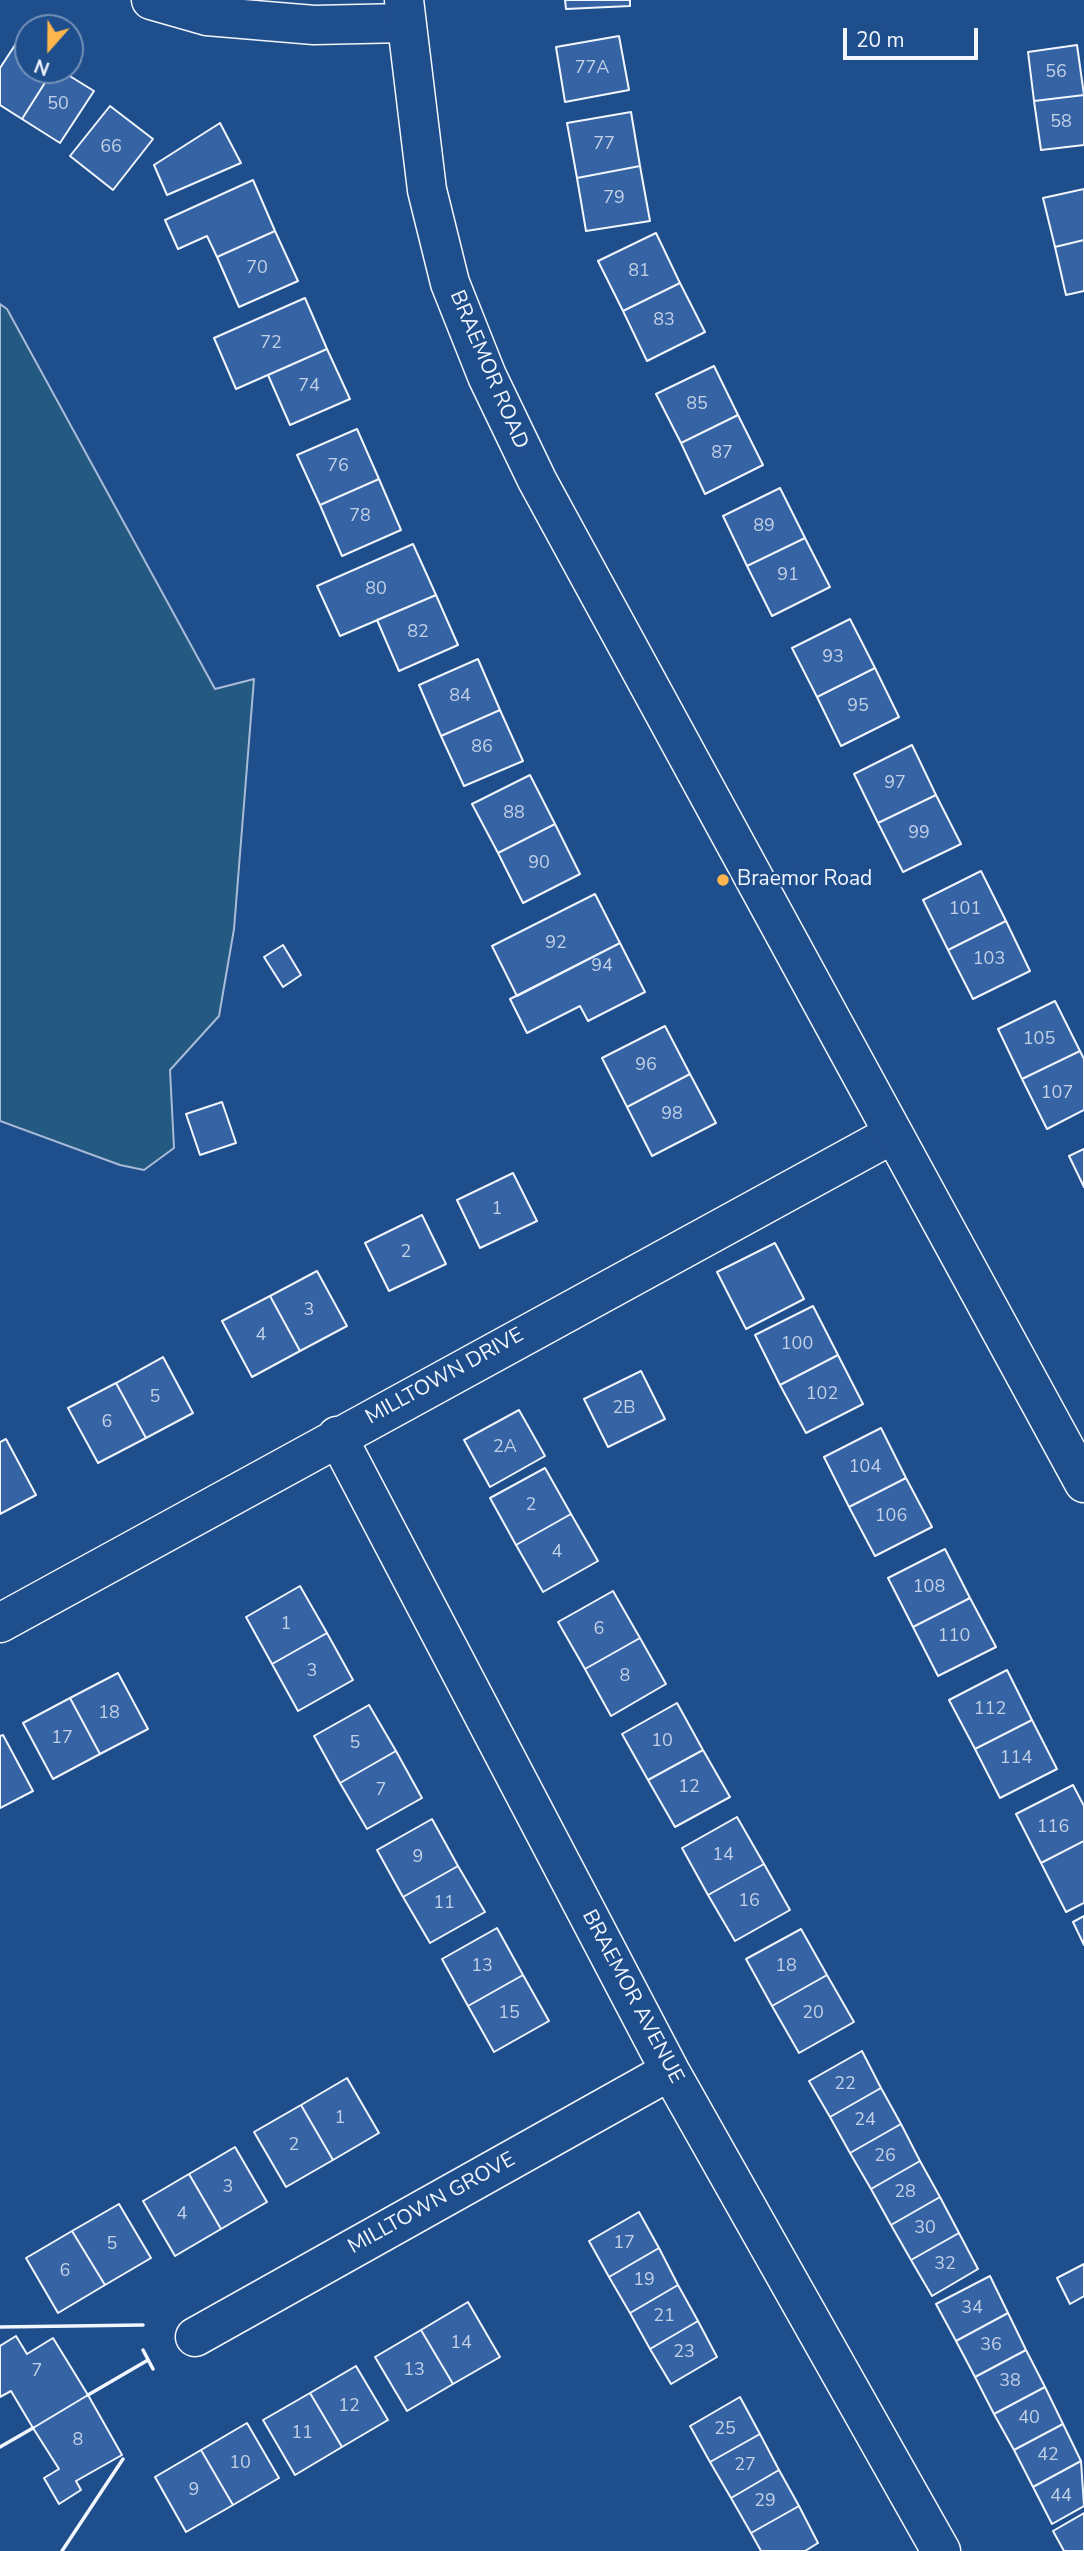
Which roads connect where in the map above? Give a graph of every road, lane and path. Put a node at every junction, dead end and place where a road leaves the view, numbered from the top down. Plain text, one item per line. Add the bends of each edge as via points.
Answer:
1 (151, 0) edge
2 (405, 11) edge
3 (892, 1134) junction
4 (337, 1436) junction
5 (1084, 1483) edge
6 (0, 1623) edge
7 (670, 2071) junction
8 (195, 2337) dead end
9 (941, 2551) edge

1 - 2 street via 207,16 314,25
2 - 3 street, BRAEMOR ROAD via 427,190 450,283 487,376 537,480
3 - 4 street, MILLTOWN DRIVE
3 - 5 street, BRAEMOR ROAD
4 - 6 street, MILLTOWN DRIVE
4 - 7 street, BRAEMOR AVENUE
7 - 8 street, MILLTOWN GROVE
7 - 9 street, BRAEMOR AVENUE

